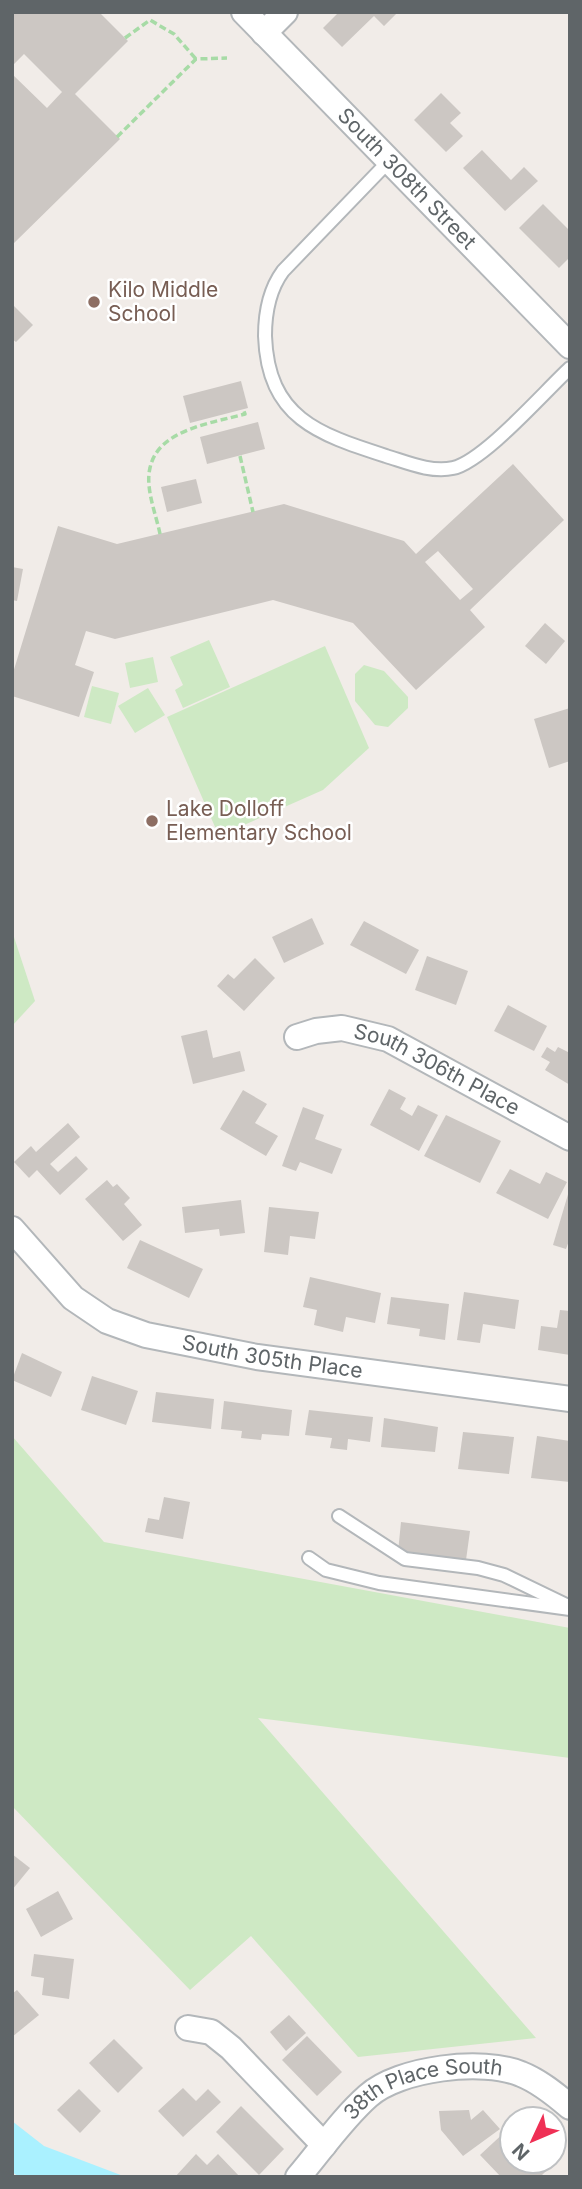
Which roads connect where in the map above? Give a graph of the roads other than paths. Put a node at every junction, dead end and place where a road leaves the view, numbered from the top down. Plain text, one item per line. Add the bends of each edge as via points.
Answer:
1 (244, 12) edge
2 (285, 12) edge
3 (264, 33) junction
4 (389, 161) junction
5 (570, 346) edge
6 (570, 368) edge
7 (297, 1037) dead end
8 (570, 1138) edge
9 (12, 1230) edge
10 (570, 1399) edge
11 (339, 1516) dead end
12 (309, 1558) dead end
13 (570, 1608) edge
14 (188, 2028) dead end
15 (570, 2106) edge
16 (324, 2145) junction
17 (298, 2177) edge

1 - 3 street, South 308th Street
2 - 3 street
3 - 4 street, South 308th Street
4 - 5 street, South 308th Street
4 - 6 lane via 283,271 272,290 265,328 267,361 276,389 289,408 307,425 333,439 421,466 450,469 475,457
7 - 8 street, South 306th Place via 328,1028 381,1036
9 - 10 street, South 305th Place via 73,1298 107,1321 146,1335 257,1357
11 - 13 lane via 405,1559 504,1575
12 - 13 lane via 326,1570 379,1583
14 - 16 street via 211,2032 231,2048
15 - 16 street, 38th Place South via 519,2073 486,2067 439,2069 369,2094
16 - 17 street, 38th Place South

